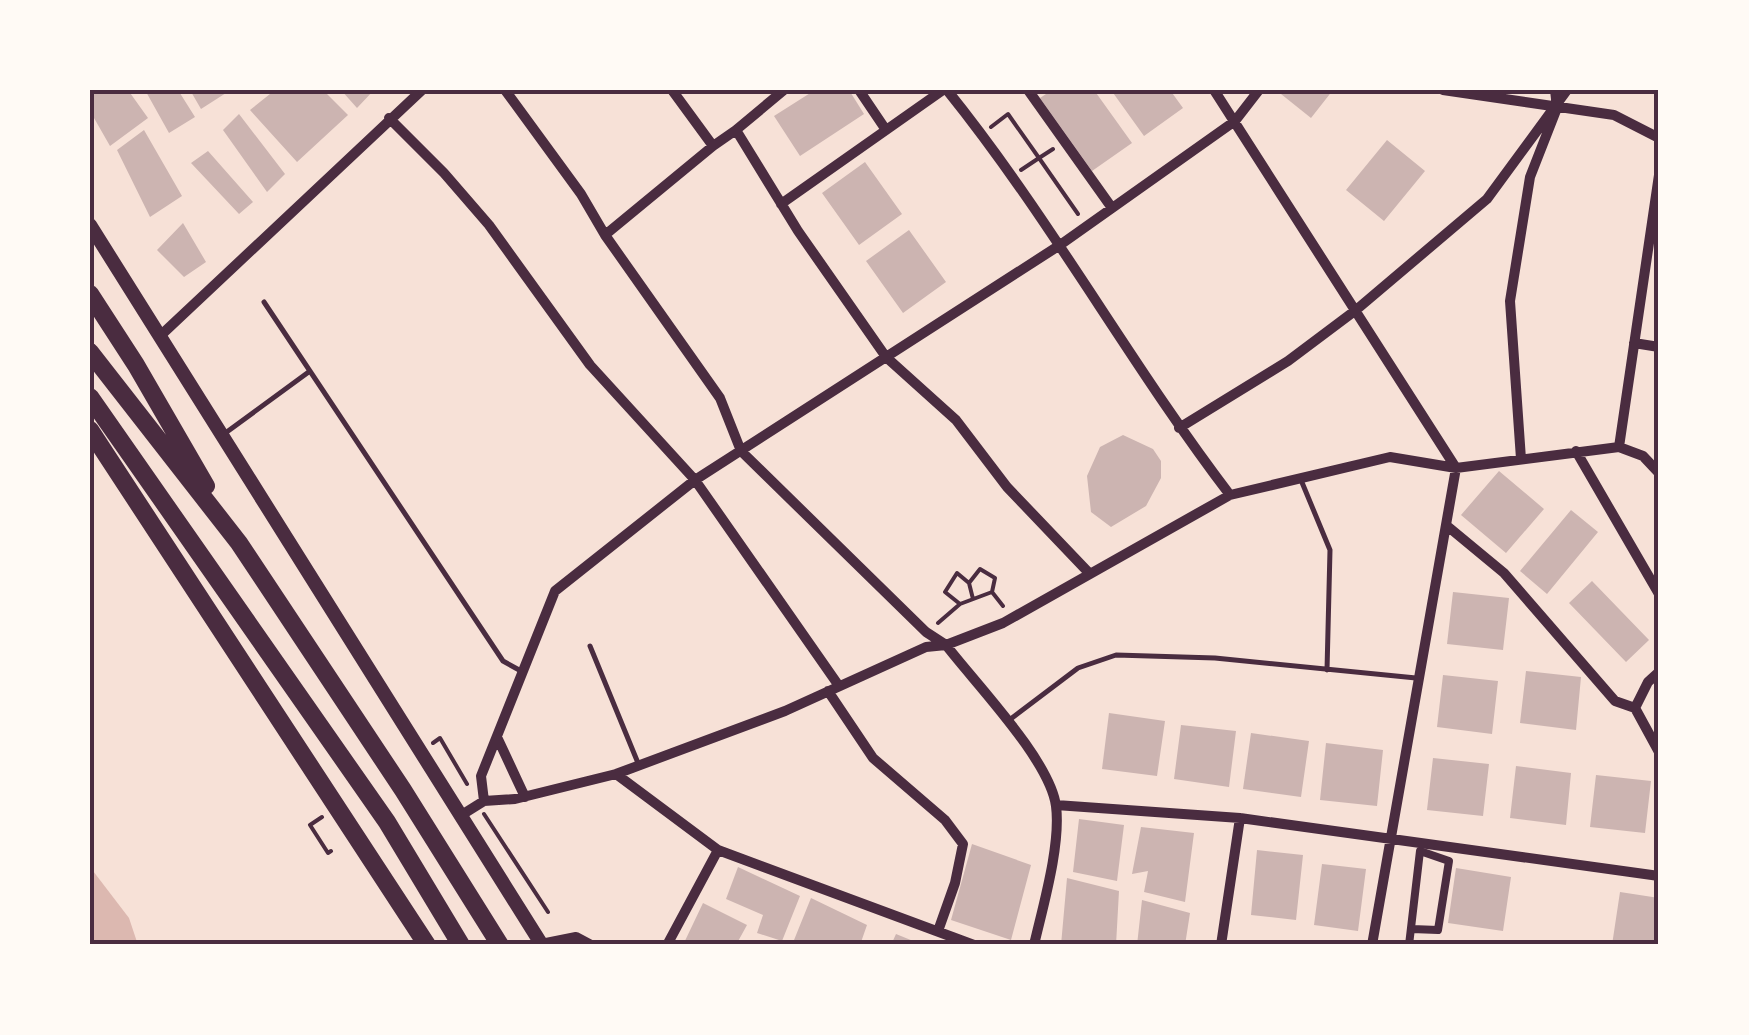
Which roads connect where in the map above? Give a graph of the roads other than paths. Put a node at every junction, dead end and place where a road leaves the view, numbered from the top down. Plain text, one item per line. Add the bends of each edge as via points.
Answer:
1 (422, 90) edge
2 (505, 90) edge
3 (672, 90) edge
4 (784, 90) edge
5 (859, 90) edge
6 (945, 90) edge
7 (1028, 90) edge
8 (1214, 90) edge
9 (1259, 90) edge
10 (1443, 90) edge
11 (1555, 90) edge
12 (1567, 90) edge
13 (1557, 108) junction
14 (389, 118) junction
15 (1235, 121) junction
16 (736, 130) junction
17 (886, 130) junction
18 (1659, 138) edge
19 (713, 146) junction
20 (1659, 175) edge
21 (781, 204) junction
22 (1112, 208) junction
23 (90, 225) edge
24 (605, 234) junction
25 (1060, 245) junction
26 (90, 294) edge
27 (264, 302) dead end
28 (1356, 310) junction
29 (159, 337) junction
30 (1634, 344) junction
31 (1659, 346) edge
32 (90, 352) edge
33 (886, 357) junction
34 (310, 371) junction
35 (90, 397) edge
36 (1179, 428) junction
37 (90, 429) edge
38 (221, 436) junction
39 (1619, 447) junction
40 (741, 450) junction
41 (1576, 451) junction
42 (1521, 459) junction
43 (1456, 468) junction
44 (1659, 473) edge
45 (695, 480) junction
46 (1300, 480) junction
47 (1230, 495) junction
48 (1446, 525) junction
49 (239, 543) junction
50 (1090, 574) junction
51 (220, 582) junction
52 (1659, 594) edge
53 (946, 645) junction
54 (590, 646) dead end
55 (1327, 670) junction
56 (523, 672) junction
57 (1659, 672) edge
58 (1419, 679) junction
59 (840, 686) junction
60 (828, 692) junction
61 (1635, 708) junction
62 (1007, 722) junction
63 (497, 737) junction
64 (1659, 752) edge
65 (639, 766) junction
66 (616, 774) junction
67 (525, 796) junction
68 (481, 803) junction
69 (1056, 804) junction
70 (460, 816) junction
71 (1240, 818) junction
72 (1391, 837) junction
73 (718, 850) junction
74 (1659, 876) edge
75 (1412, 929) junction
76 (938, 931) junction
77 (542, 944) edge
78 (427, 945) edge
79 (461, 945) edge
80 (500, 945) edge
81 (591, 945) edge
82 (666, 945) edge
83 (974, 945) edge
84 (1034, 945) edge
85 (1220, 945) edge
86 (1372, 945) edge
87 (1409, 945) edge

1 - 14 street
2 - 24 street
3 - 19 street
4 - 16 street
5 - 17 street
6 - 17 street
6 - 25 street
7 - 22 street
8 - 15 street
9 - 15 street
10 - 13 street
11 - 13 street
12 - 13 street
13 - 18 street via 1614,115
13 - 28 street via 1486,198
13 - 42 street via 1530,177 1510,302
14 - 29 street
14 - 45 street via 444,173 590,365
15 - 22 street
15 - 28 street
16 - 19 street
16 - 21 street
17 - 21 street
19 - 24 street
20 - 30 street
21 - 33 street
22 - 25 street
23 - 29 street
24 - 40 street via 720,398
25 - 33 street
25 - 36 street
26 - 49 highway
27 - 34 lane
28 - 36 street
28 - 43 street
29 - 38 street
30 - 31 street
30 - 39 street
32 - 49 highway
33 - 40 street
33 - 50 street via 956,420 1006,487
34 - 38 lane
34 - 56 lane via 503,661
35 - 51 highway
36 - 47 street
37 - 51 highway
37 - 78 highway
38 - 70 street
39 - 41 street
39 - 44 street via 1643,456
40 - 45 street
40 - 53 street
41 - 42 street
41 - 52 street
42 - 43 street
43 - 46 street via 1390,458
43 - 48 street
45 - 56 street via 556,591
45 - 59 street
46 - 47 street
46 - 55 lane via 1330,550
47 - 50 street
48 - 58 street
48 - 61 street via 1504,573 1616,701
49 - 80 highway
50 - 53 street
51 - 79 highway via 387,822
53 - 59 street via 926,646
53 - 62 street
54 - 65 lane
55 - 58 lane
55 - 62 lane via 1116,655 1078,668
56 - 63 street
57 - 61 street
58 - 72 street
59 - 60 street
60 - 65 street
60 - 76 street via 873,758 963,844
61 - 64 street
62 - 69 street via 1037,761
63 - 67 street
63 - 68 street via 481,776
65 - 66 street
66 - 67 street
66 - 73 street
67 - 68 street
68 - 70 street
69 - 71 street
69 - 84 street
70 - 77 street
71 - 72 street
71 - 85 street
72 - 74 street
72 - 86 street
73 - 76 street
73 - 82 street
75 - 75 street via 1418,870 1420,851 1449,861 1438,930
75 - 87 street
76 - 83 street
77 - 81 street via 576,937

